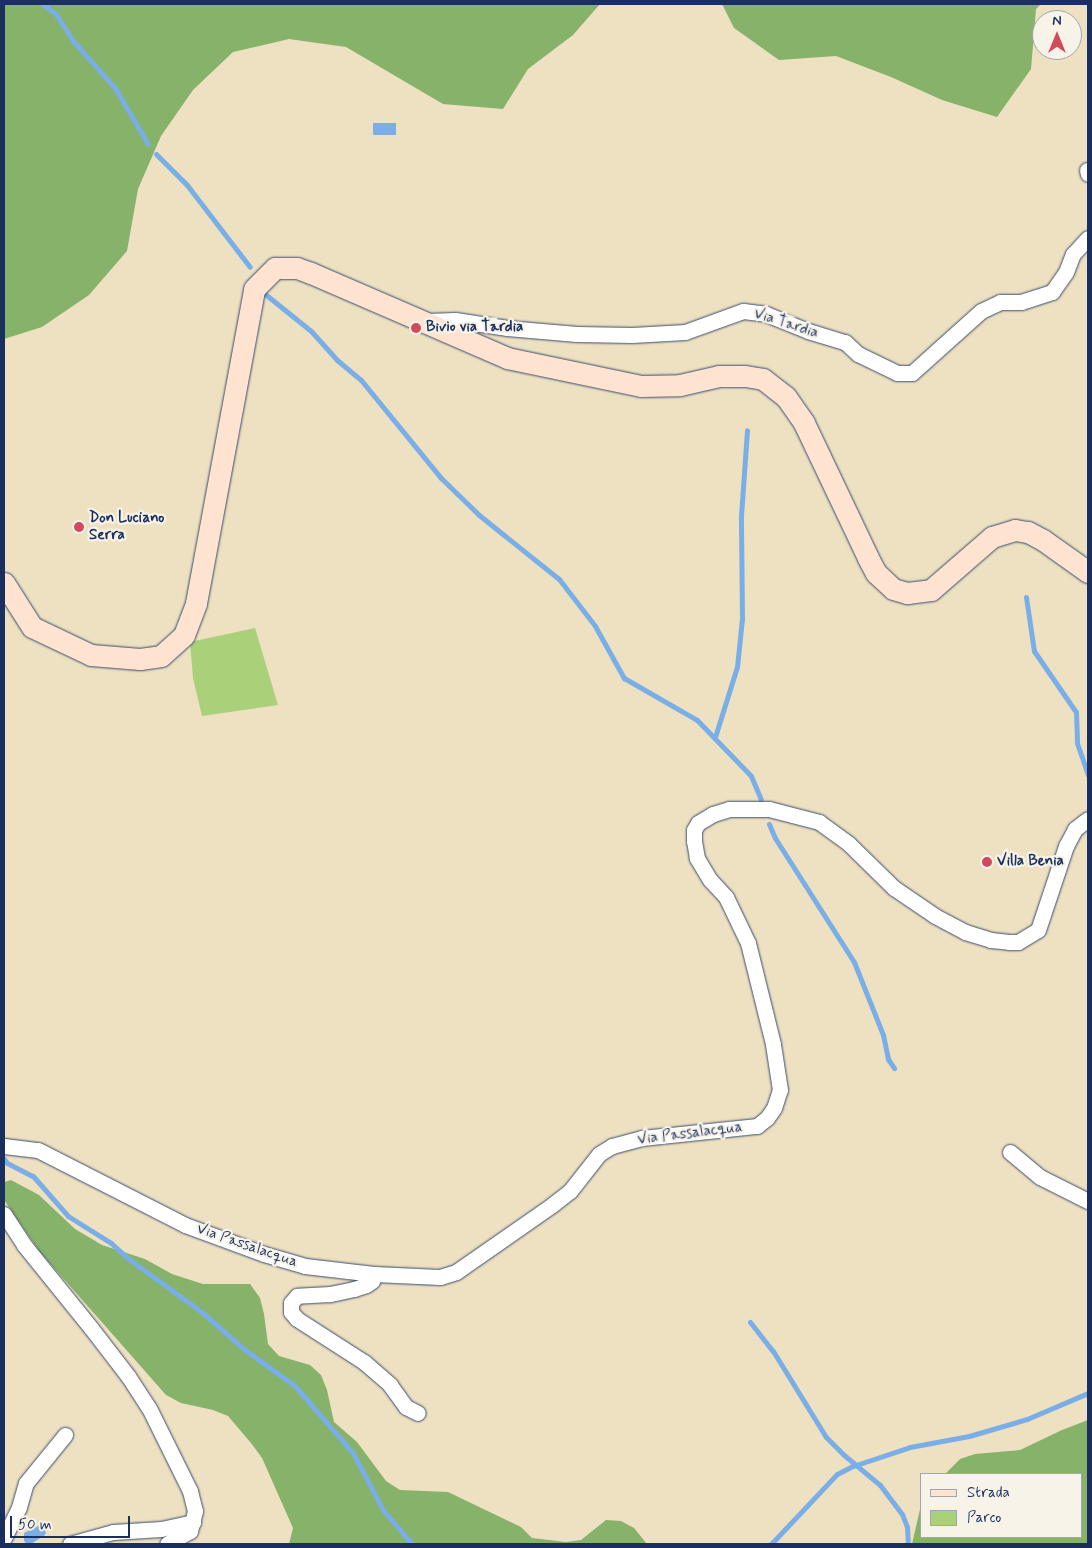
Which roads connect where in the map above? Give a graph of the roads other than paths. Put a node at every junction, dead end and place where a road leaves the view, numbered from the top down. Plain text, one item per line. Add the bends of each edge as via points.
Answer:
1 (1088, 238) edge
2 (423, 321) junction
3 (1088, 572) edge
4 (4, 583) edge
5 (1088, 819) edge
6 (4, 1146) edge
7 (1010, 1152) dead end
8 (1088, 1201) edge
9 (4, 1214) edge
10 (374, 1274) junction
11 (418, 1413) dead end
12 (65, 1434) dead end
13 (193, 1522) junction
14 (4, 1538) edge
15 (70, 1544) edge
16 (167, 1544) edge

1 - 2 street, Via Tardia via 1073,254 1066,272 1052,292 1021,302 1000,302 981,311 912,373 897,373 858,354 845,342 766,314 744,311 685,332 632,335 577,334 455,320
2 - 3 street via 507,358 641,386 680,385 719,376 763,379 786,397 804,423 868,558 876,573 892,589 907,593 931,590 992,537 1015,530 1043,540
2 - 4 street via 297,268 275,268 254,289 194,612 184,635 161,656 140,659 91,655 32,627
5 - 10 street, Via Passalacqua via 1075,829 1066,846 1038,930 1018,942 991,940 965,932 935,916 894,888 850,844 819,822 769,810 729,809 698,823 694,836 696,858 726,897 748,943 773,1044 780,1090 767,1118 757,1126 642,1138 612,1146 599,1154 570,1191 552,1206 456,1272 440,1278
6 - 10 street, Via Passalacqua via 38,1150 185,1225 264,1254 305,1266
7 - 8 street via 1040,1177
9 - 13 street via 24,1245 107,1348 149,1408 190,1491 195,1511
10 - 11 street via 372,1281 354,1289 297,1296 291,1303 291,1312 364,1362 390,1384 406,1407
12 - 14 street via 26,1483
13 - 15 street via 161,1529 113,1532
13 - 16 street via 190,1531

